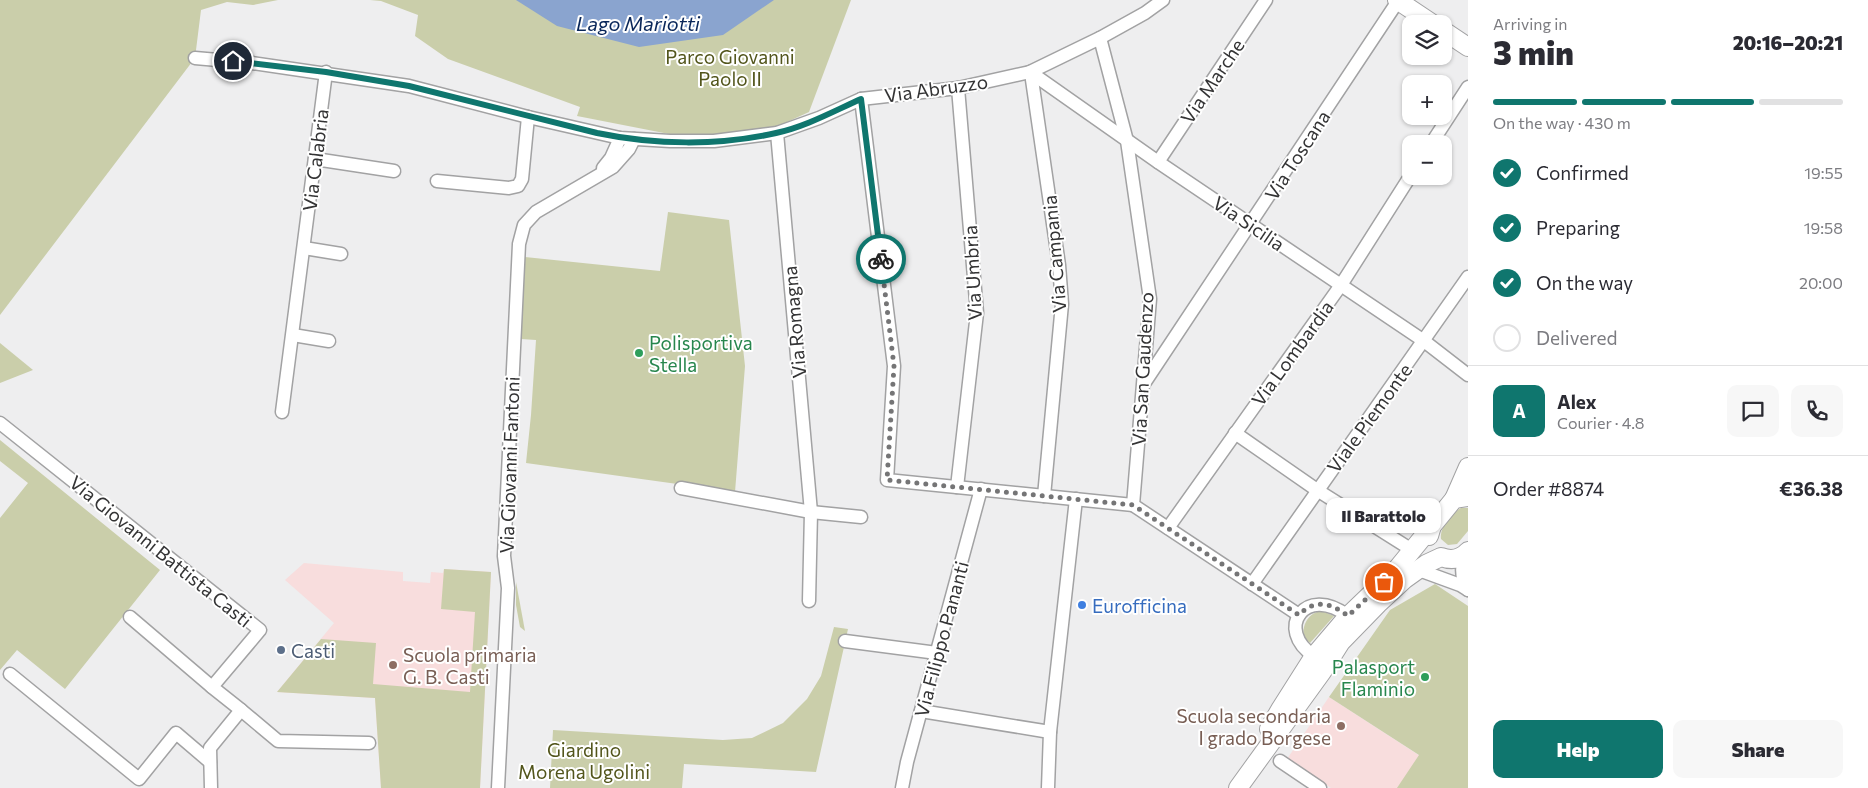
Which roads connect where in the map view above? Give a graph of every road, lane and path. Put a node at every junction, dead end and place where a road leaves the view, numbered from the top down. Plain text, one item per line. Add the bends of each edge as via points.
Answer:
1 (1163, 0) edge
2 (1266, 0) edge
3 (1398, 0) edge
4 (1420, 15) edge
5 (1452, 36) edge
6 (1100, 38) junction
7 (1468, 47) edge
8 (195, 58) dead end
9 (326, 72) junction
10 (1031, 73) junction
11 (1468, 87) edge
12 (958, 88) junction
13 (861, 99) junction
14 (528, 117) junction
15 (777, 133) junction
16 (1437, 135) edge
17 (620, 138) junction
18 (634, 139) junction
19 (1127, 141) junction
20 (315, 160) junction
21 (1158, 162) junction
22 (394, 171) dead end
23 (592, 180) junction
24 (437, 181) dead end
25 (1405, 185) edge
26 (1251, 225) junction
27 (304, 248) junction
28 (341, 254) dead end
29 (1468, 277) edge
30 (1341, 285) junction
31 (293, 335) junction
32 (329, 341) dead end
33 (1424, 341) junction
34 (1468, 374) edge
35 (1144, 384) junction
36 (282, 412) dead end
37 (0, 423) edge
38 (1235, 433) junction
39 (1468, 467) edge
40 (957, 487) junction
41 (681, 488) dead end
42 (981, 490) junction
43 (1317, 490) junction
44 (1044, 496) junction
45 (1461, 498) edge
46 (1076, 499) junction
47 (1133, 505) junction
48 (812, 512) junction
49 (861, 518) dead end
50 (1432, 526) junction
51 (1168, 528) junction
52 (1412, 550) junction
53 (1468, 551) edge
54 (1443, 558) junction
55 (1418, 570) junction
56 (1252, 584) junction
57 (1465, 588) edge
58 (808, 601) dead end
59 (1299, 615) junction
60 (1348, 616) junction
61 (130, 617) dead end
62 (845, 641) dead end
63 (937, 653) junction
64 (1314, 656) junction
65 (10, 674) dead end
66 (212, 687) junction
67 (241, 710) junction
68 (921, 711) junction
69 (1050, 732) junction
70 (369, 743) dead end
71 (1280, 761) dead end
72 (210, 762) junction
73 (211, 788) edge
74 (498, 788) edge
75 (902, 788) edge
76 (1048, 788) edge
77 (1238, 788) edge
78 (1320, 788) edge

1 - 6 street, Via Abruzzo
2 - 21 street, Via Marche
3 - 4 street
3 - 26 street, Via Toscana
5 - 7 street
6 - 10 street, Via Abruzzo
6 - 19 street, Via San Gaudenzo
8 - 9 street, Via Abruzzo
9 - 14 street, Via Abruzzo via 409,86
9 - 20 street, Via Calabria
10 - 12 street, Via Abruzzo
10 - 19 street, Via Sicilia
10 - 44 street, Via Campania via 1062,304
11 - 16 street
12 - 13 street, Via Abruzzo
12 - 40 street, Via Umbria via 977,313
13 - 15 street, Via Abruzzo
13 - 40 street via 894,366 887,480
14 - 17 street, Via Abruzzo
14 - 24 street via 522,179 518,186 509,188
15 - 18 street, Via Abruzzo via 714,141
15 - 48 street, Via Romagna
17 - 18 street, Via Abruzzo
17 - 23 street, Via Giovanni Fantoni via 611,158
18 - 23 street, Via Giovanni Fantoni via 613,168
19 - 21 street, Via Sicilia
19 - 35 street, Via San Gaudenzo via 1150,299
20 - 22 street
20 - 27 street, Via Calabria
21 - 26 street, Via Sicilia
23 - 74 street, Via Giovanni Fantoni via 536,212 524,225 519,244 504,556 508,588
25 - 30 street, Via Lombardia
26 - 30 street, Via Sicilia
26 - 35 street, Via Toscana
27 - 28 street
27 - 31 street, Via Calabria
29 - 33 street, Viale Piemonte
30 - 33 street, Via Sicilia
30 - 38 street, Via Lombardia
31 - 32 street
31 - 36 street, Via Calabria
33 - 34 street, Via Sicilia
33 - 43 street, Viale Piemonte
35 - 47 street, Via San Gaudenzo
37 - 66 street, Via Giovanni Battista Casti via 260,630
38 - 43 street
38 - 51 street, Via Lombardia
39 - 45 street
40 - 42 street
41 - 48 street
42 - 44 street
42 - 63 street, Via Filippo Pananti
43 - 52 street
43 - 56 street, Viale Piemonte
44 - 46 street
45 - 50 street
46 - 47 street
46 - 69 street
47 - 51 street
48 - 49 street
48 - 58 street, Via Romagna
50 - 52 street
50 - 54 street via 1430,545
51 - 56 street
52 - 60 street
53 - 54 street via 1457,558
53 - 57 street via 1461,573
54 - 55 street
54 - 57 street
55 - 57 street
55 - 77 street via 1341,642
56 - 59 street
59 - 60 street via 1310,606 1321,604
59 - 64 street via 1296,634
60 - 64 street
61 - 66 street
62 - 63 street
63 - 68 street, Via Filippo Pananti
64 - 77 street via 1280,708
65 - 72 street via 140,779 176,734
66 - 67 street
67 - 70 street via 278,741
67 - 72 street via 210,748
68 - 69 street
68 - 75 street, Via Filippo Pananti
69 - 76 street
71 - 78 street
72 - 73 street

